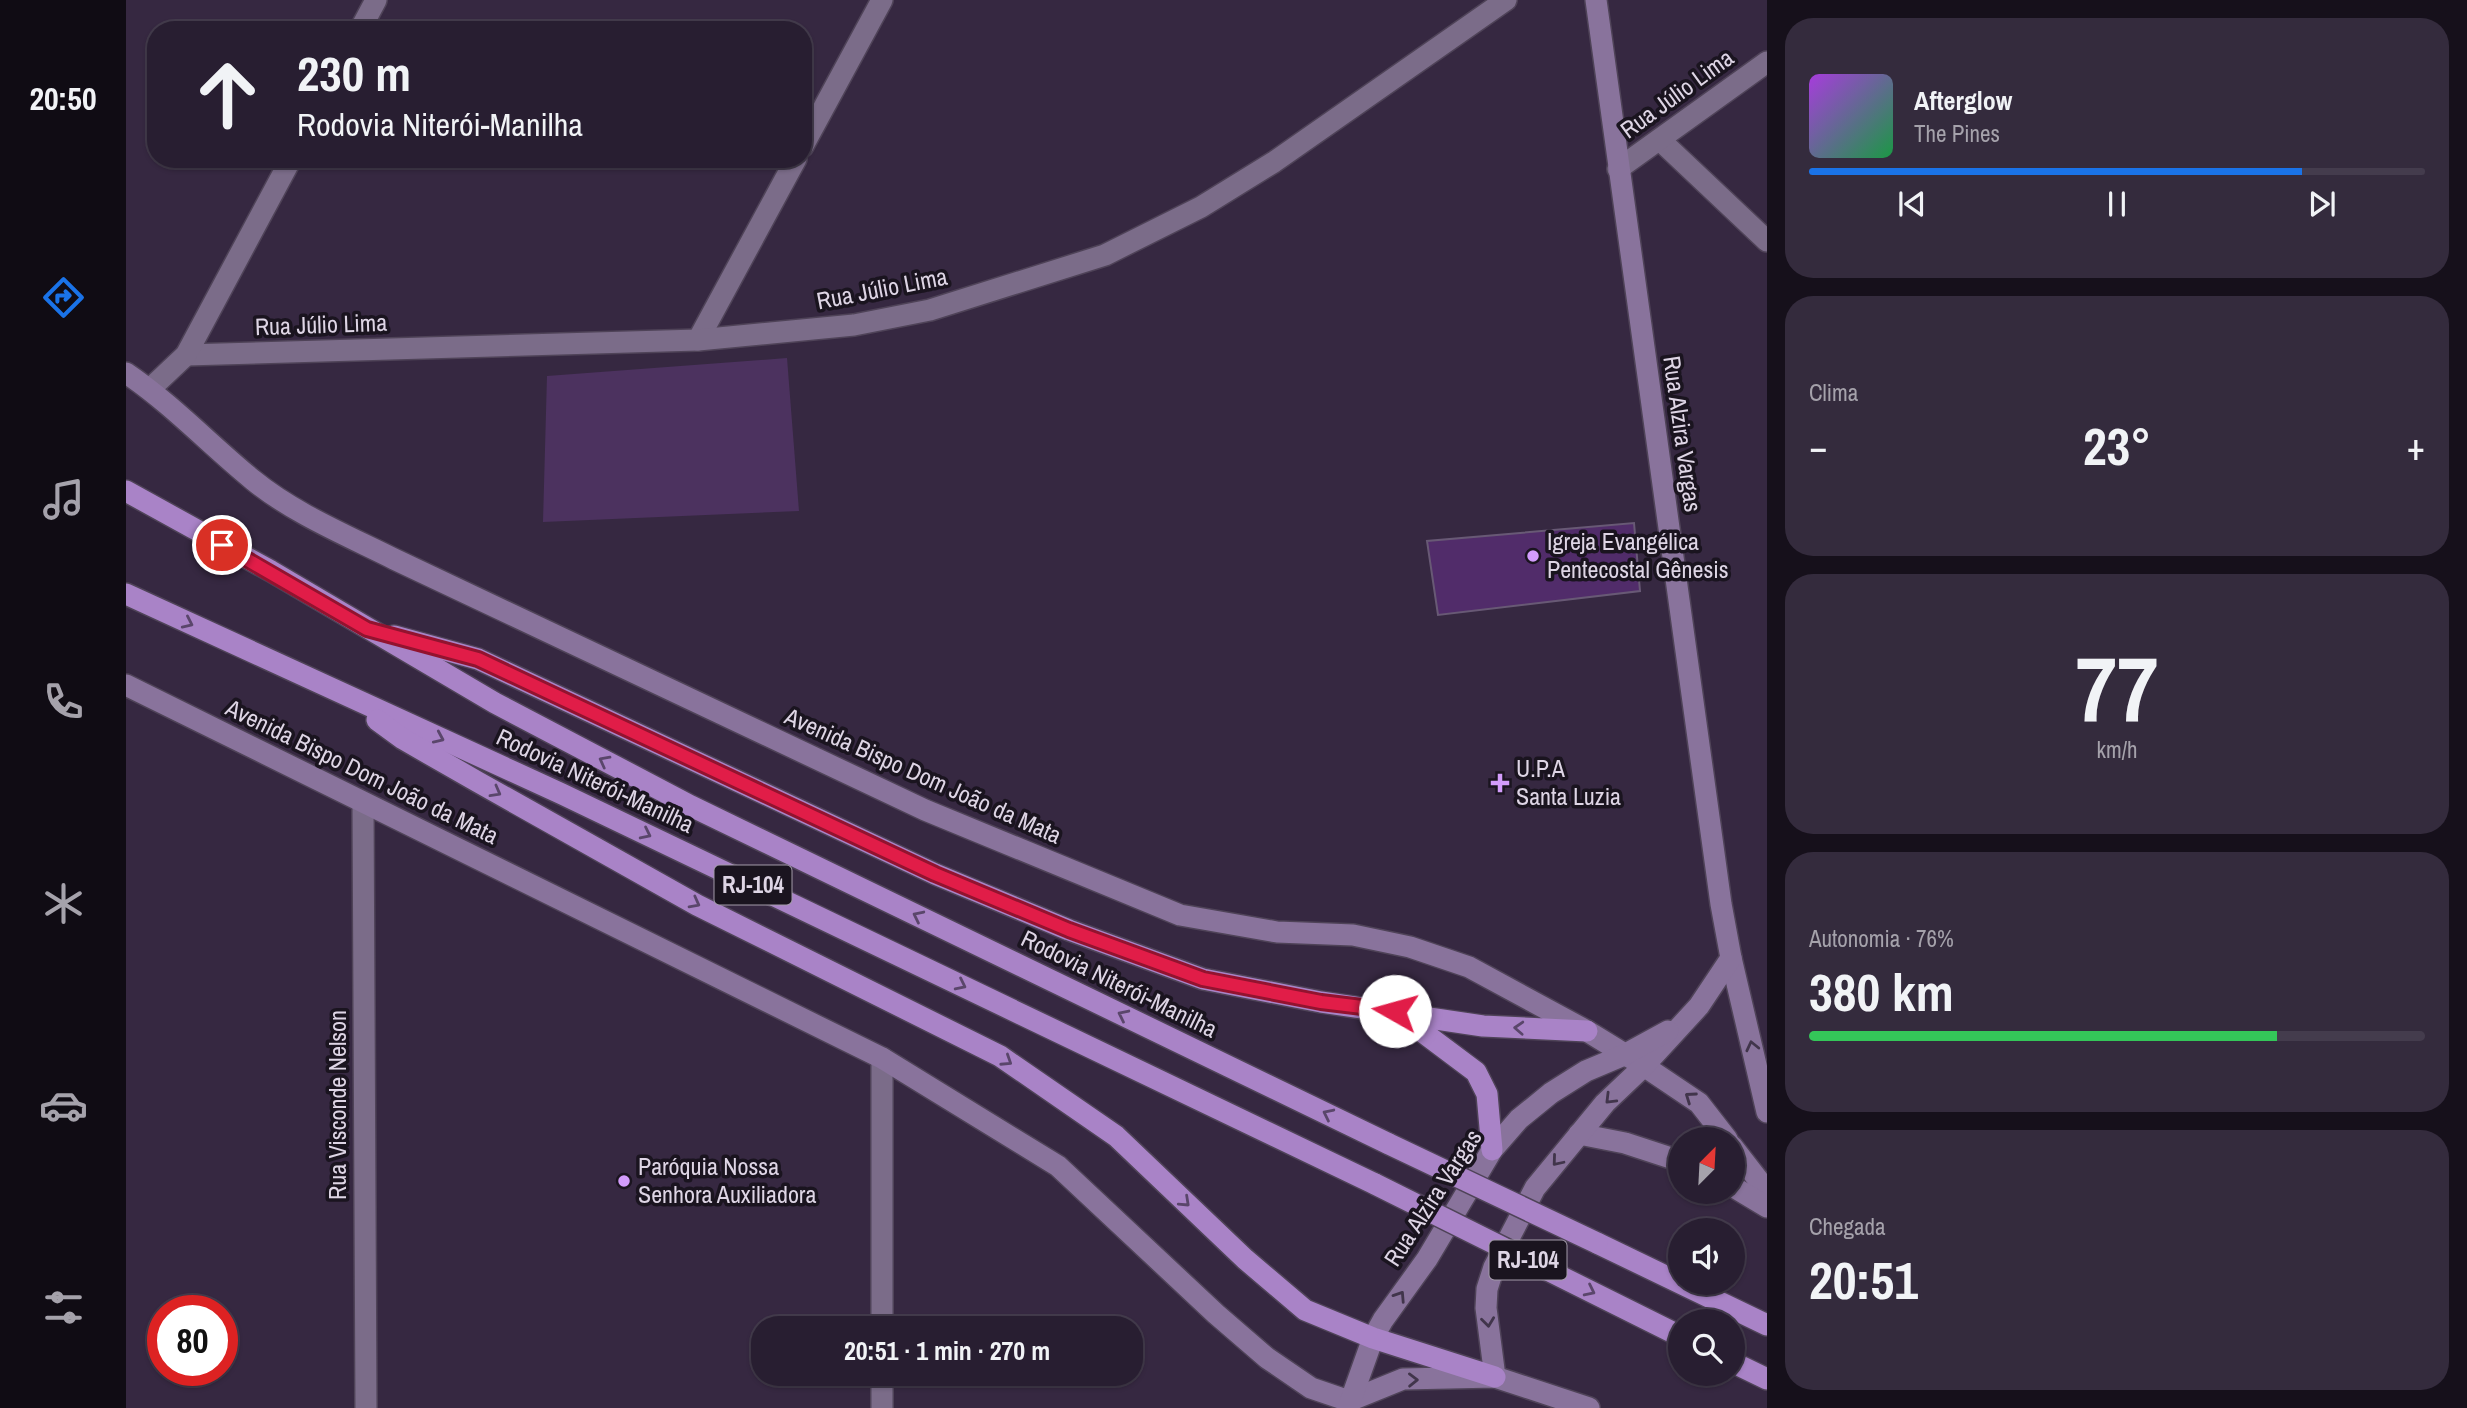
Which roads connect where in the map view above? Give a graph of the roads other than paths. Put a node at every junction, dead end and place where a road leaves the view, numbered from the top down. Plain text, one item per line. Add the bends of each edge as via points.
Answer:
1 (376, 0) edge
2 (882, 0) edge
3 (1506, 0) edge
4 (1596, 0) edge
5 (365, 21) edge
6 (1767, 62) edge
7 (812, 129) edge
8 (1660, 140) junction
9 (286, 168) edge
10 (791, 168) edge
11 (1618, 169) junction
12 (1767, 241) edge
13 (698, 340) junction
14 (186, 355) junction
15 (126, 373) edge
16 (150, 389) junction
17 (126, 491) edge
18 (126, 594) edge
19 (367, 629) junction
20 (126, 685) edge
21 (335, 691) junction
22 (362, 803) junction
23 (1731, 958) junction
24 (1395, 1011) junction
25 (1681, 1024) junction
26 (1587, 1031) junction
27 (1624, 1055) junction
28 (882, 1058) junction
29 (1644, 1066) junction
30 (1767, 1112) edge
31 (1718, 1127) edge
32 (1579, 1134) junction
33 (1492, 1150) junction
34 (1668, 1157) edge
35 (1745, 1163) edge
36 (1767, 1191) edge
37 (1745, 1194) edge
38 (1767, 1207) edge
39 (882, 1316) edge
40 (1767, 1325) edge
41 (1668, 1330) edge
42 (1373, 1338) junction
43 (1745, 1368) edge
44 (1496, 1377) junction
45 (1767, 1379) edge
46 (882, 1386) edge
47 (1349, 1405) edge
48 (366, 1408) edge
49 (882, 1408) edge
50 (1589, 1408) edge

1 - 5 street
2 - 7 street
3 - 13 street, Rua Júlio Lima via 1274,162 1201,207 1105,255 930,310 854,324
4 - 11 street, Rua Alzira Vargas
6 - 8 street, Rua Júlio Lima
8 - 11 street, Rua Júlio Lima
8 - 12 street
9 - 14 street
10 - 13 street
11 - 23 street, Rua Alzira Vargas
13 - 14 street, Rua Júlio Lima
14 - 16 street
15 - 16 street, Avenida Bispo Dom João da Mata
16 - 26 street, Avenida Bispo Dom João da Mata via 255,482 320,523 925,810 1180,915 1278,932 1353,935 1410,947 1469,967
17 - 19 highway, Rodovia Niterói-Manilha / RJ-104
18 -> 21 highway, Rodovia Niterói-Manilha / RJ-104
19 - 24 highway via 478,659 935,874 1106,943 1203,979
40 -> 19 highway, Rodovia Niterói-Manilha / RJ-104, bridge via 691,806 495,704
20 - 22 street, Avenida Bispo Dom João da Mata
21 -> 41 highway, Rodovia Niterói-Manilha / RJ-104, bridge via 562,794 1375,1184
21 -> 42 highway via 403,739 697,905 1000,1056 1115,1136 1305,1310
22 - 28 street, Avenida Bispo Dom João da Mata
22 - 48 street, Rua Visconde Nelson
23 - 25 street, Rua Alzira Vargas
30 -> 23 street
26 -> 24 highway via 1483,1026
24 - 33 highway via 1476,1072 1487,1094
25 - 27 street, Rua Alzira Vargas
25 - 29 street, Rua Alzira Vargas
26 - 27 street, Avenida Bispo Dom João da Mata
27 - 29 street, Avenida Bispo Dom João da Mata
27 - 33 street, Rua Alzira Vargas via 1551,1093 1519,1119
28 - 39 street
28 - 47 street, Avenida Bispo Dom João da Mata via 1058,1166 1267,1358 1311,1388
31 -> 29 street, Avenida Bispo Dom João da Mata via 1699,1103
29 -> 32 street, Rua Alzira Vargas
32 - 34 street
32 -> 44 street, Rua Alzira Vargas via 1535,1188 1494,1267 1486,1308
42 -> 33 street, Rua Alzira Vargas via 1440,1239
35 - 36 street
37 - 38 street
42 - 44 highway
42 - 47 street, Rua Alzira Vargas
43 - 45 highway
47 -> 44 street via 1404,1379
44 - 50 street
46 - 49 street

